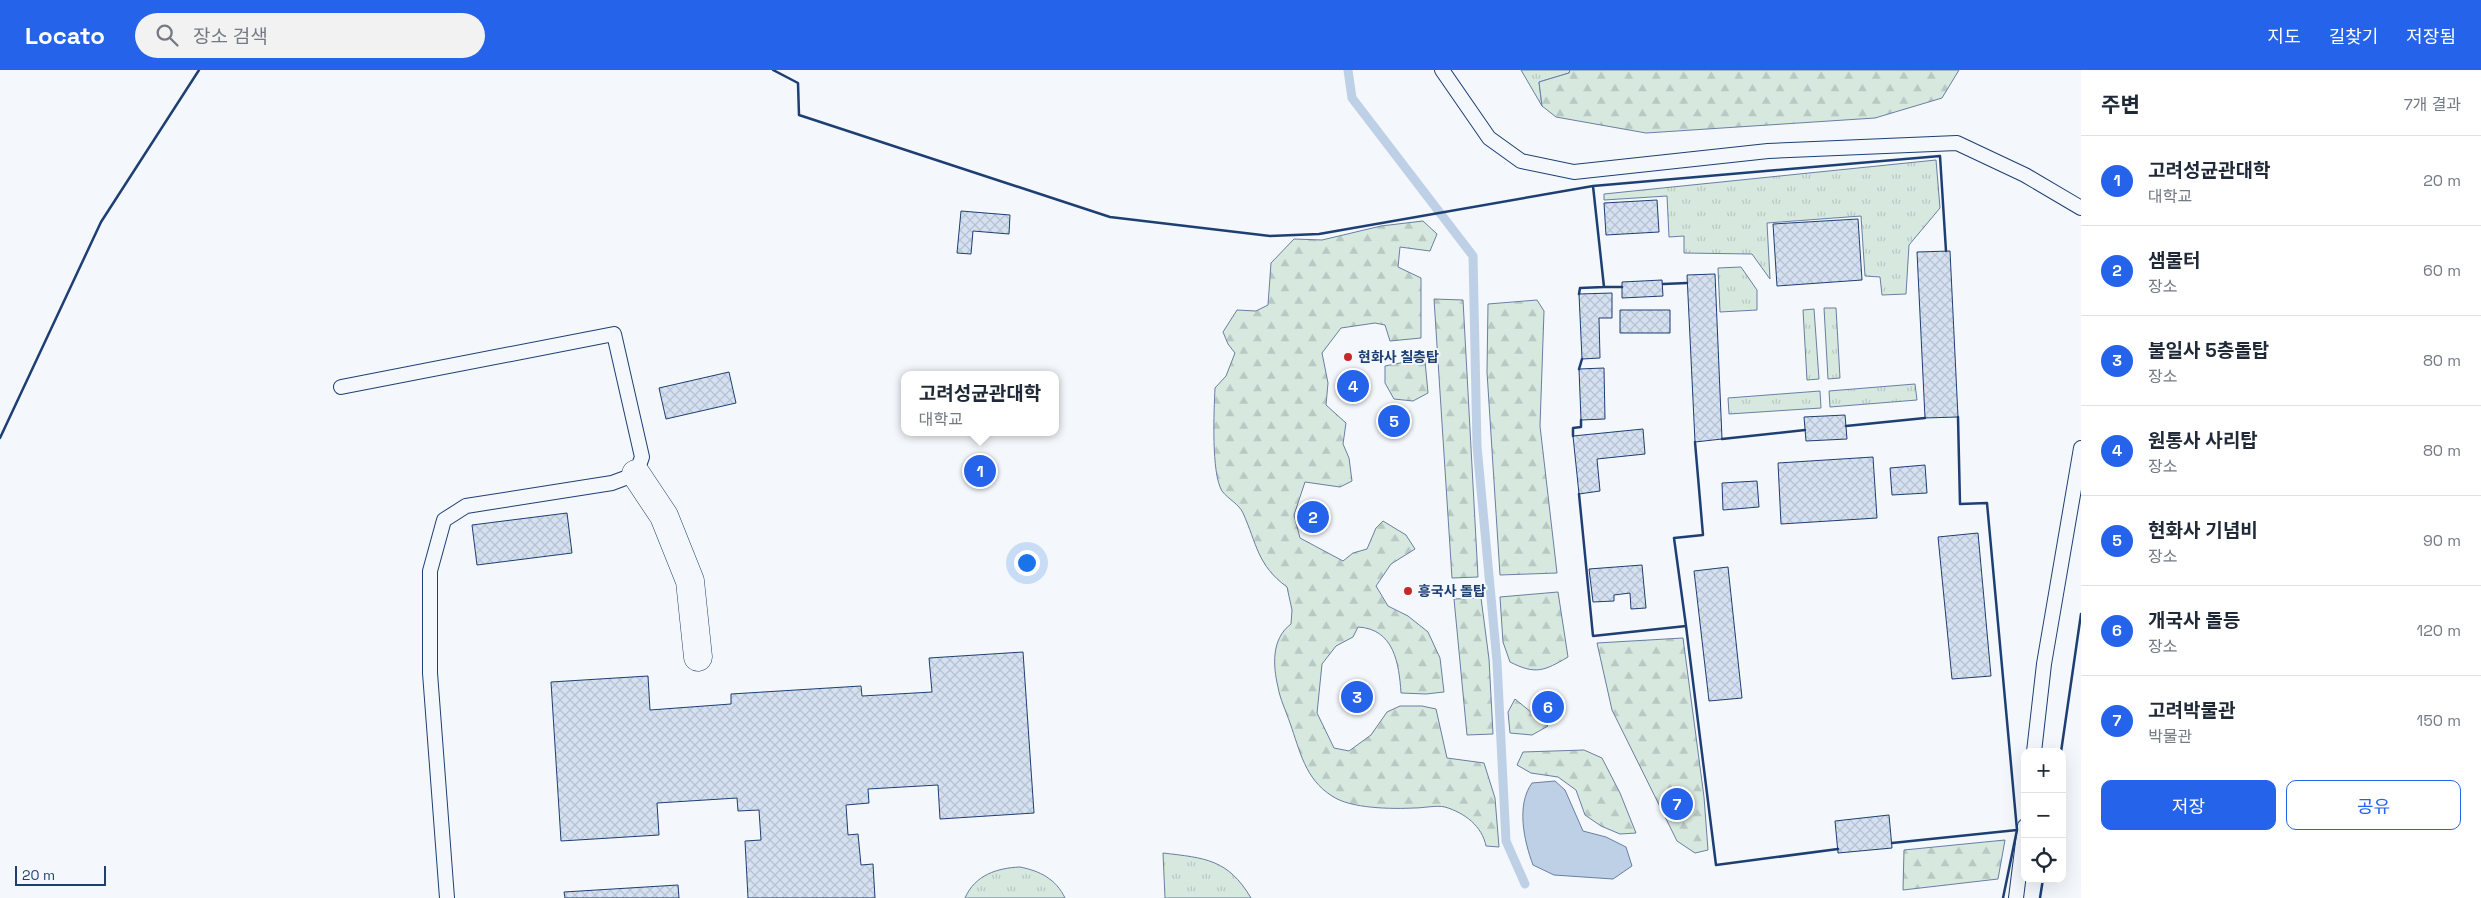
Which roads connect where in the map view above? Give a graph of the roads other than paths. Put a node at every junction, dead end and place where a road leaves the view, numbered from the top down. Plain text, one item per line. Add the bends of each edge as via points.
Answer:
1 (1442, 70) edge
2 (2081, 208) edge
3 (341, 387) dead end
4 (2081, 448) edge
5 (636, 474) junction
6 (698, 657) dead end
7 (2034, 748) edge
8 (2024, 838) edge
9 (447, 898) edge
10 (2016, 898) edge

1 - 2 lane via 1489,138 1521,160 1574,172 1768,151 1957,143 2025,175
3 - 5 lane via 614,334 642,457
4 - 7 lane via 2044,664
5 - 6 street via 664,516 690,582
5 - 9 lane via 612,483 466,506 444,520 430,571 430,674
8 - 10 lane

